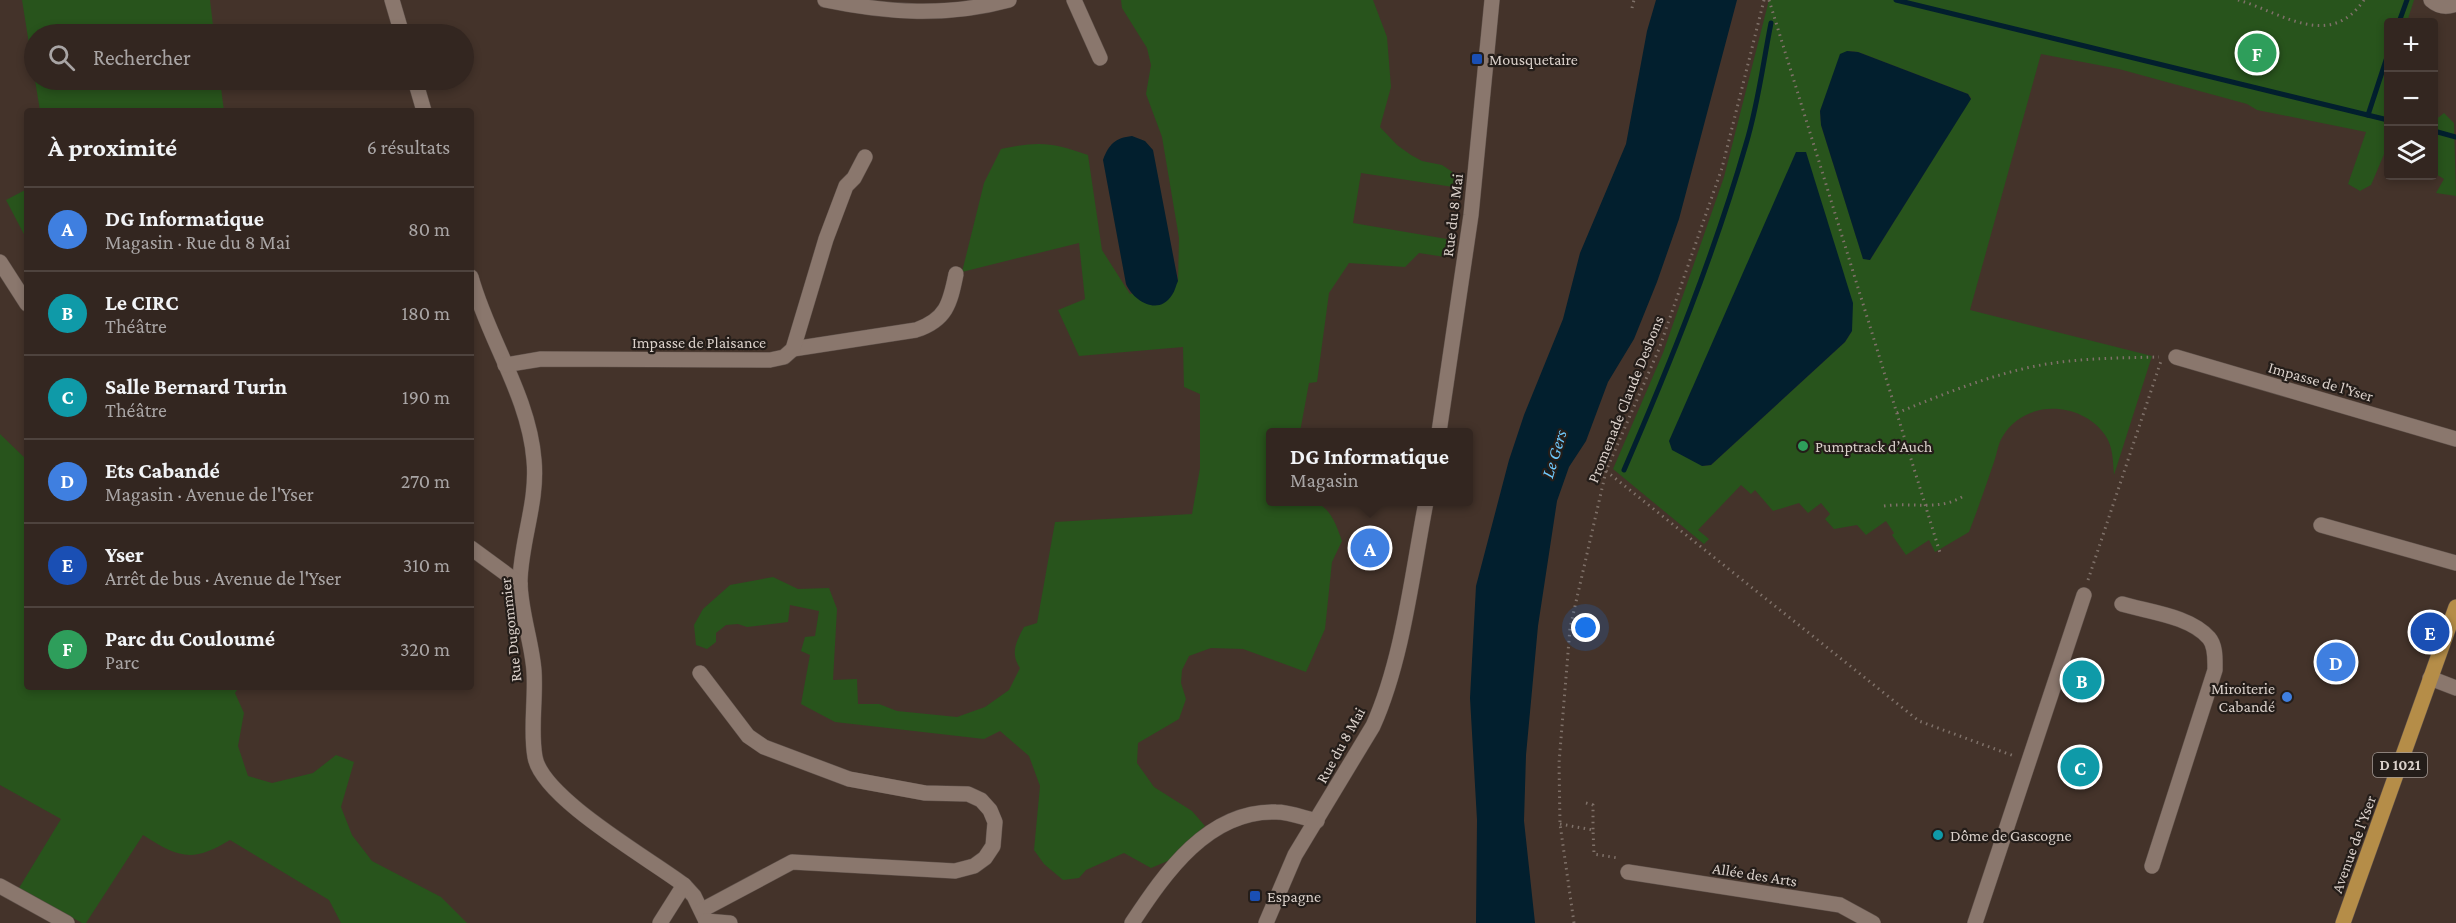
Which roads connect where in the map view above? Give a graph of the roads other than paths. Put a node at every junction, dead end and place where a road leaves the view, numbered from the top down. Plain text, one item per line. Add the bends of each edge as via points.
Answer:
1 (392, 0) edge
2 (825, 0) edge
3 (1009, 0) edge
4 (1074, 0) edge
5 (1492, 0) edge
6 (2431, 0) edge
7 (2456, 4) edge
8 (399, 24) edge
9 (1100, 58) dead end
10 (418, 90) edge
11 (423, 108) edge
12 (865, 157) dead end
13 (0, 262) edge
14 (956, 274) dead end
15 (474, 288) edge
16 (24, 299) edge
17 (793, 349) junction
18 (2176, 357) dead end
19 (504, 365) junction
20 (1440, 428) edge
21 (2456, 440) edge
22 (1425, 506) edge
23 (2321, 525) dead end
24 (474, 550) edge
25 (2456, 563) edge
26 (520, 584) junction
27 (2084, 594) road end
28 (2122, 604) dead end
29 (2456, 607) edge
30 (700, 673) dead end
31 (2430, 678) junction
32 (2456, 688) edge
33 (1317, 820) junction
34 (2152, 866) dead end
35 (1628, 872) dead end
36 (684, 885) junction
37 (0, 886) edge
38 (705, 918) edge
39 (67, 923) edge
40 (660, 923) edge
41 (730, 923) edge
42 (1132, 923) edge
43 (1266, 923) edge
44 (1873, 923) edge
45 (1975, 923) edge
46 (2343, 923) edge

1 - 8 street
2 - 3 street via 914,13
4 - 9 street
5 - 20 street, Rue du 8 Mai via 1471,215
6 - 7 street via 2440,6
10 - 11 street
12 - 17 street via 846,186 826,239
13 - 16 street
14 - 17 street, Impasse de Plaisance via 944,315 930,326
15 - 19 street, Rue Dugommier
17 - 19 street, Impasse de Plaisance via 784,357 770,360 541,359
18 - 21 street, Impasse de l'Yser
19 - 26 street, Rue Dugommier via 531,431 535,462 536,489 522,553
22 - 33 street, Rue du 8 Mai via 1382,706
23 - 25 street
24 - 26 street
26 - 36 street, Rue Dugommier via 534,670 534,751 539,770 598,825
27 - 45 street
28 - 34 street via 2196,628 2210,639 2215,654 2215,670
29 - 31 main road, Avenue de l'Yser / D 1021
30 - 38 street via 748,736 764,747 849,779 925,793 968,794 981,800 996,822 993,846 974,866 955,871 792,862
31 - 32 street
31 - 46 main road, Avenue de l'Yser / D 1021
33 - 42 street via 1276,812 1227,823 1203,837 1158,882
33 - 43 street, Rue du 8 Mai via 1295,855
35 - 44 street, Allée des Arts via 1840,905
36 - 38 street, Rue Dugommier
36 - 40 street
37 - 39 street
38 - 41 street

